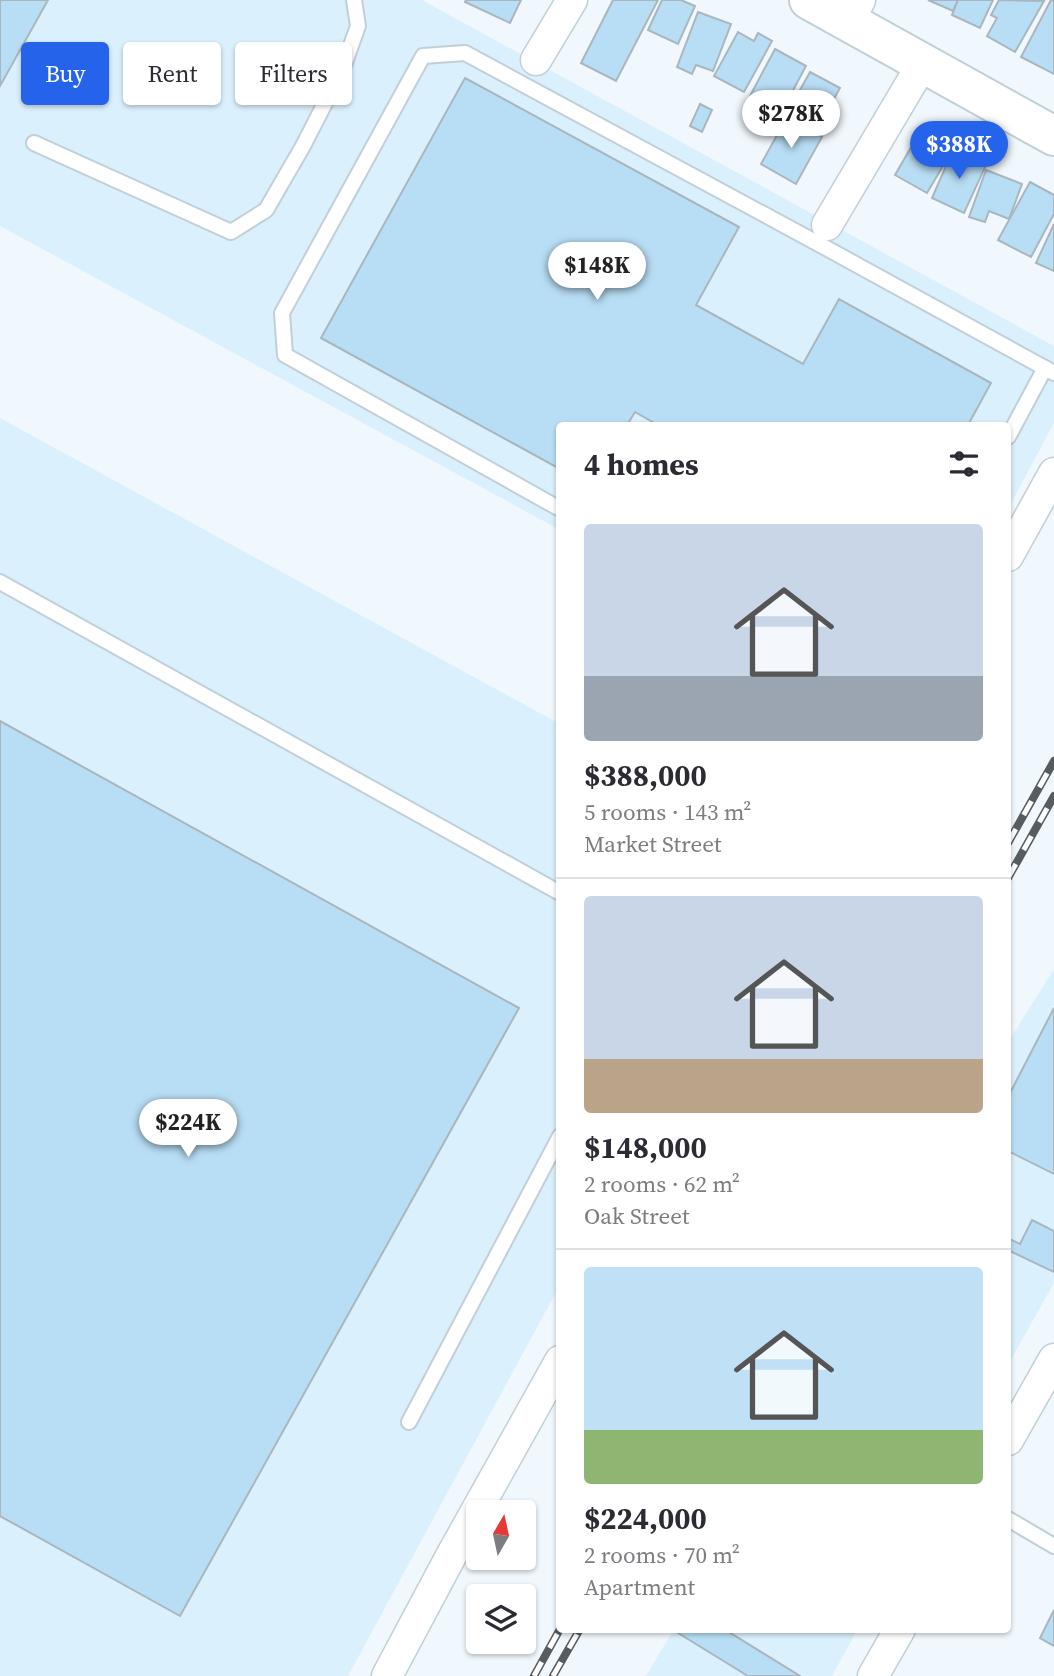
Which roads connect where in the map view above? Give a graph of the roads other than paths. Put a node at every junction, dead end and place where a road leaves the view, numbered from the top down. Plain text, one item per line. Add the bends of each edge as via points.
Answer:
1 (354, 0) edge
2 (572, 0) edge
3 (809, 0) edge
4 (854, 11) edge
5 (536, 60) dead end
6 (923, 63) junction
7 (1054, 136) edge
8 (34, 143) dead end
9 (822, 234) junction
10 (1050, 371) edge
11 (1011, 432) edge
12 (1054, 473) edge
13 (556, 507) edge
14 (1011, 551) edge
15 (0, 582) edge
16 (556, 891) edge
17 (556, 1144) edge
18 (1054, 1359) edge
19 (556, 1369) edge
20 (409, 1422) dead end
21 (1011, 1435) edge
22 (1011, 1521) edge
23 (1054, 1546) edge
24 (898, 1633) edge
25 (387, 1676) edge
26 (873, 1676) edge

1 - 8 lane via 358,26 343,68 303,146 266,210 231,232
2 - 5 street
3 - 4 street
4 - 6 street
6 - 7 street
6 - 9 street
9 - 10 lane
9 - 13 lane via 465,52 423,57 282,313 285,355
10 - 11 lane
12 - 14 street
15 - 16 lane
17 - 20 lane
18 - 21 street
19 - 25 street
22 - 23 lane
24 - 26 street

